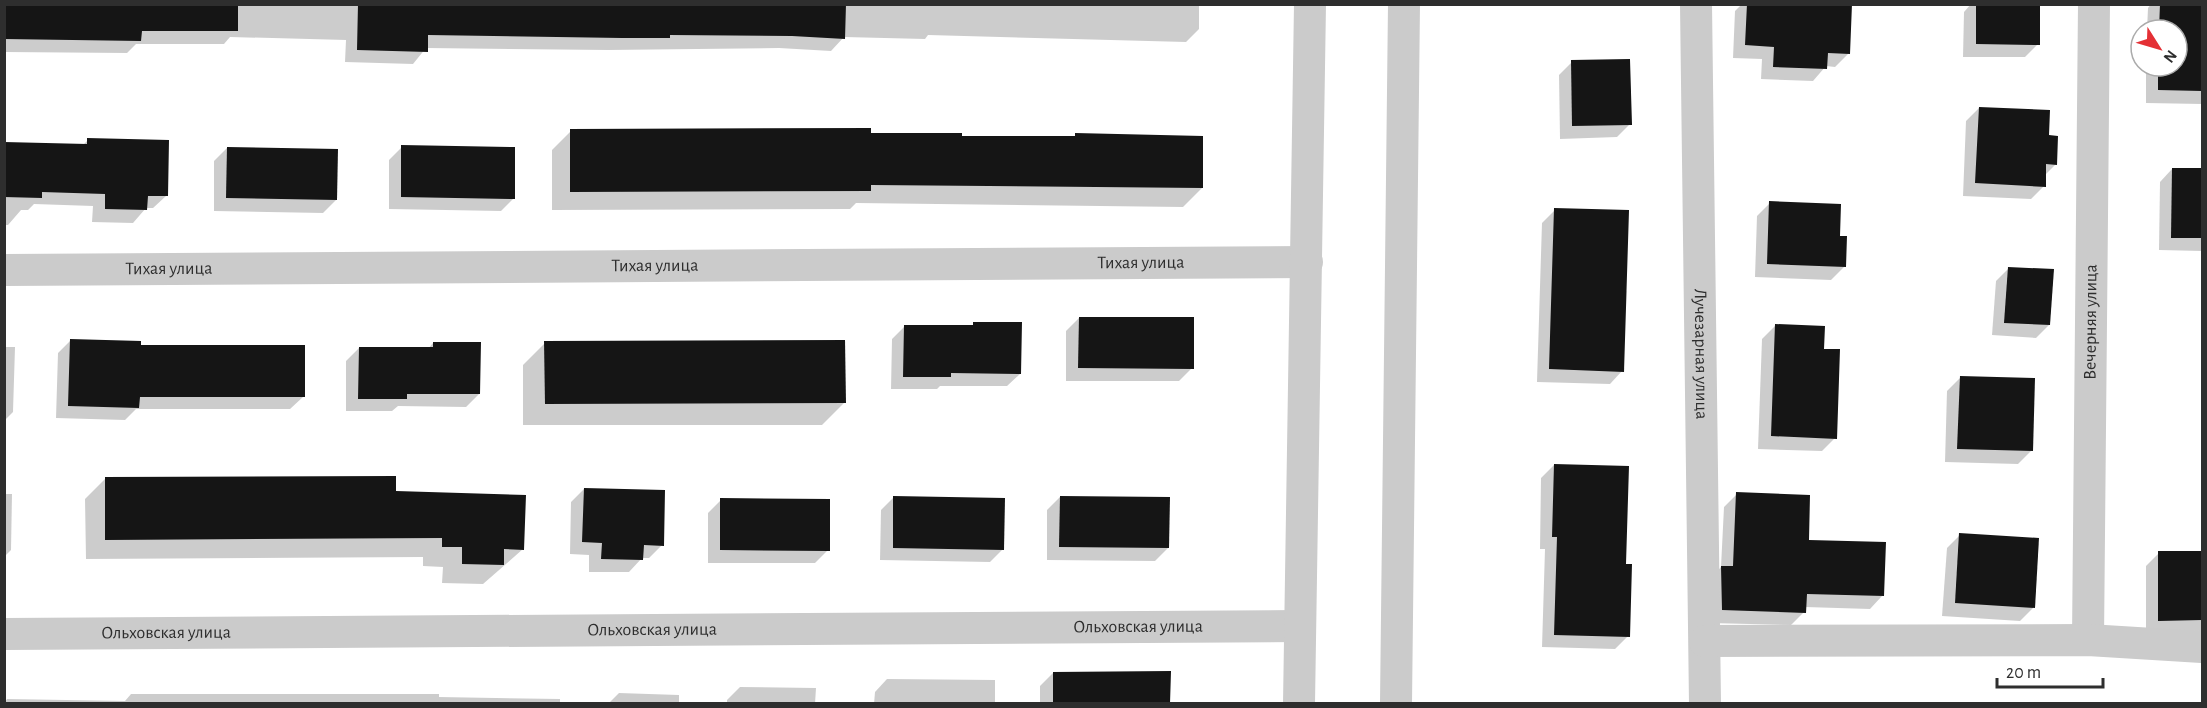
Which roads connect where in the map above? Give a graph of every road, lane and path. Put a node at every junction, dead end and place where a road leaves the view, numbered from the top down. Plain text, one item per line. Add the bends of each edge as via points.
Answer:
1 (1310, 4) edge
2 (1404, 4) edge
3 (1696, 4) edge
4 (2094, 4) edge
5 (1307, 262) junction
6 (4, 270) edge
7 (1298, 626) junction
8 (4, 634) edge
9 (2088, 640) junction
10 (1705, 641) junction
11 (2202, 647) edge
12 (1299, 704) edge
13 (1396, 704) edge
14 (1705, 704) edge

1 - 5 street
2 - 13 street
3 - 10 street, Лучезарная улица
4 - 9 street, Вечерняя улица
5 - 6 street, Тихая улица
5 - 7 street
7 - 8 street, Ольховская улица
7 - 12 street
9 - 10 street
9 - 11 street
10 - 14 street, Лучезарная улица

